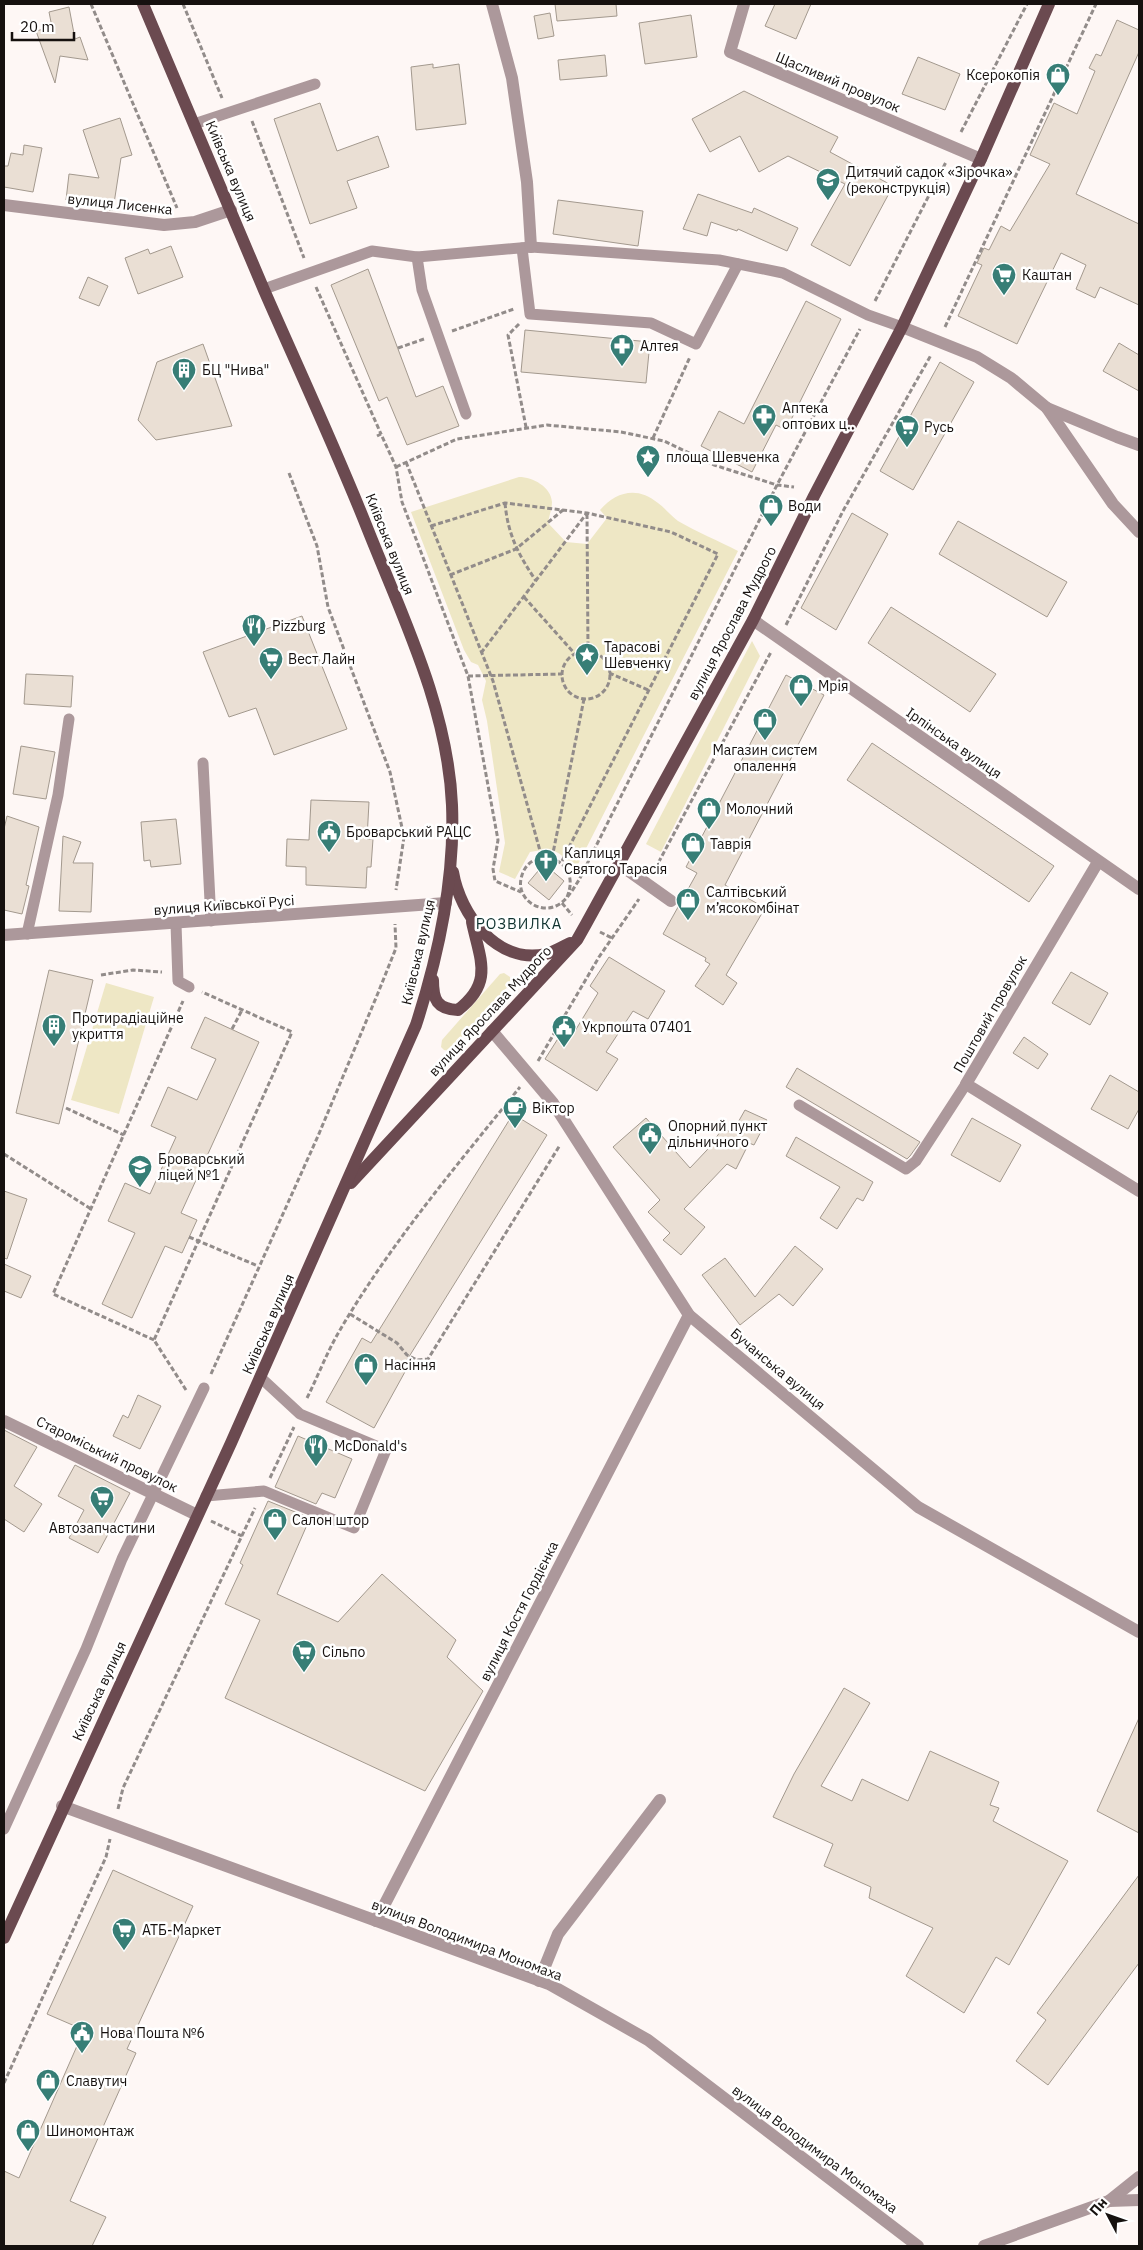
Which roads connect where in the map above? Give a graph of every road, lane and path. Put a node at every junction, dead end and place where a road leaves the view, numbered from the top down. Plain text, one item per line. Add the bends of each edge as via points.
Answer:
1 (92, 4) edge
2 (143, 4) edge
3 (183, 4) edge
4 (492, 4) edge
5 (744, 4) edge
6 (1027, 4) edge
7 (1049, 4) edge
8 (1096, 4) edge
9 (314, 84) dead end
10 (228, 113) junction
11 (194, 124) junction
12 (954, 147) junction
13 (981, 159) junction
14 (4, 205) edge
15 (231, 210) junction
16 (179, 212) dead end
17 (527, 248) junction
18 (417, 257) junction
19 (738, 264) junction
20 (264, 289) junction
21 (530, 309) junction
22 (868, 315) junction
23 (902, 326) junction
24 (438, 335) junction
25 (939, 341) junction
26 (696, 344) junction
27 (398, 348) dead end
28 (1047, 408) junction
29 (466, 414) dead end
30 (526, 428) junction
31 (377, 436) dead end
32 (653, 438) junction
33 (1139, 445) edge
34 (406, 462) junction
35 (396, 467) junction
36 (289, 473) dead end
37 (777, 485) junction
38 (794, 487) dead end
39 (505, 503) junction
40 (563, 510) junction
41 (587, 513) junction
42 (431, 526) junction
43 (1139, 532) edge
44 (516, 549) junction
45 (450, 575) junction
46 (536, 582) junction
47 (524, 597) junction
48 (753, 620) junction
49 (779, 638) junction
50 (588, 651) junction
51 (481, 653) junction
52 (575, 654) junction
53 (609, 673) junction
54 (490, 674) junction
55 (562, 674) junction
56 (468, 676) junction
57 (648, 690) junction
58 (584, 698) junction
59 (69, 718) dead end
60 (203, 763) dead end
61 (542, 858) junction
62 (552, 858) junction
63 (451, 861) junction
64 (1098, 862) junction
65 (561, 863) junction
66 (619, 864) junction
67 (647, 884) junction
68 (1139, 889) edge
69 (522, 892) junction
70 (567, 897) junction
71 (671, 901) dead end
72 (446, 903) junction
73 (562, 903) junction
74 (394, 907) junction
75 (572, 915) dead end
76 (470, 917) junction
77 (211, 921) junction
78 (176, 924) junction
79 (598, 930) dead end
80 (27, 934) junction
81 (4, 935) edge
82 (612, 938) junction
83 (577, 940) junction
84 (433, 966) junction
85 (178, 975) junction
86 (101, 976) dead end
87 (189, 987) junction
88 (242, 1010) junction
89 (232, 1029) dead end
90 (492, 1030) junction
91 (529, 1075) junction
92 (966, 1084) junction
93 (799, 1105) dead end
94 (66, 1108) dead end
95 (570, 1130) junction
96 (124, 1135) junction
97 (4, 1154) edge
98 (344, 1191) junction
99 (1139, 1191) edge
100 (91, 1209) junction
101 (189, 1237) dead end
102 (198, 1240) junction
103 (258, 1266) junction
104 (350, 1314) dead end
105 (689, 1315) junction
106 (154, 1340) junction
107 (260, 1377) junction
108 (204, 1388) joint
109 (196, 1406) junction
110 (4, 1421) edge
111 (155, 1493) junction
112 (206, 1496) junction
113 (197, 1515) junction
114 (242, 1536) dead end
115 (1139, 1632) edge
116 (660, 1800) dead end
117 (62, 1806) junction
118 (4, 1829) edge
119 (106, 1857) dead end
120 (376, 1921) junction
121 (4, 1938) edge
122 (539, 1981) junction
123 (4, 2083) edge
124 (1139, 2177) edge
125 (1139, 2200) edge
126 (1109, 2201) junction
127 (918, 2246) edge
128 (984, 2246) edge

1 - 16 path
2 - 11 main road, Київська вулиця
3 - 10 path
4 - 17 street via 512,78 527,182
5 - 12 street, Щасливий провулок via 730,52
6 - 12 path
7 - 13 main road, вулиця Ярослава Мудрого
8 - 25 path
9 - 10 lane
10 - 11 lane
11 - 15 main road, Київська вулиця
12 - 13 street, Щасливий провулок
12 - 22 path
13 - 23 main road, вулиця Ярослава Мудрого
14 - 15 street, вулиця Лисенка via 164,225 195,222
15 - 20 main road, Київська вулиця
17 - 18 lane
17 - 19 lane via 720,260
17 - 21 lane
18 - 20 lane via 372,251
18 - 24 lane via 422,290
19 - 22 lane via 783,273
19 - 26 lane
20 - 63 main road, Київська вулиця via 338,454 418,656 440,725 446,757 452,804
21 - 24 path
21 - 26 lane via 651,323
21 - 30 path via 508,335
22 - 23 lane
22 - 37 path
23 - 25 street
23 - 48 main road, вулиця Ярослава Мудрого
24 - 27 path
24 - 29 lane
25 - 28 street via 977,357 1011,378
25 - 49 path via 843,511
26 - 32 path
28 - 33 street
28 - 43 street via 1113,504
30 - 32 path via 547,425
30 - 34 path via 457,439
31 - 35 path via 381,434
32 - 37 path via 714,465
34 - 35 path
34 - 42 path
35 - 56 path via 402,502
36 - 74 path via 317,546 328,607 390,772 404,837
37 - 38 path
37 - 70 path
39 - 40 path
39 - 42 path
39 - 44 path via 507,524
40 - 41 path
40 - 44 path
41 - 46 path
41 - 50 path
41 - 57 path via 671,532 718,554
42 - 45 path
44 - 45 path
44 - 46 path
45 - 51 path
46 - 47 path
47 - 51 path
47 - 52 path
48 - 49 street, Ірпінська вулиця
48 - 66 main road, вулиця Ярослава Мудрого
49 - 64 street, Ірпінська вулиця
49 - 67 path
50 - 52 path
50 - 53 path via 602,657
51 - 54 path
52 - 55 path via 567,660
53 - 57 path
53 - 58 path via 607,686 602,692 596,697
54 - 55 path
54 - 56 path
54 - 61 path
55 - 58 path via 566,689 572,695
56 - 69 path via 498,840 493,869 495,882
57 - 65 path
58 - 62 path
59 - 80 lane via 58,795
60 - 77 lane
61 - 62 path
61 - 69 path via 531,862 525,869 520,884
62 - 65 path
63 - 72 main road, Київська вулиця
63 - 76 main road via 456,886
64 - 68 street, Ірпінська вулиця
64 - 92 street, Поштовий провулок
65 - 70 path via 571,880
66 - 67 street
66 - 83 main road, вулиця Ярослава Мудрого
67 - 71 street
67 - 82 path
69 - 73 path via 539,907 555,907
70 - 73 path
72 - 74 street, вулиця Київської Русі
72 - 84 main road, Київська вулиця
73 - 75 path
74 - 77 street, вулиця Київської Русі
74 - 103 path via 396,948 318,1136
76 - 83 main road via 493,941 519,955 547,954
76 - 84 main road via 482,971 476,993 458,1010 446,1010 437,1003 433,994
77 - 78 street, вулиця Київської Русі
78 - 80 street, вулиця Київської Русі
78 - 85 lane
79 - 82 path
80 - 81 street, вулиця Київської Русі
82 - 91 path
83 - 90 main road, вулиця Ярослава Мудрого
84 - 98 main road, Київська вулиця via 416,1025
85 - 86 path via 133,970
85 - 87 lane via 178,981
87 - 88 path
87 - 96 path
88 - 89 path
88 - 102 path via 292,1032
90 - 91 street, Бучанська вулиця
90 - 98 main road, вулиця Ярослава Мудрого
91 - 95 street, Бучанська вулиця via 553,1103
92 - 93 lane via 916,1161 906,1169
92 - 99 street, Поштовий провулок
94 - 96 path
95 - 104 path via 428,1359 417,1360 407,1355 392,1339
95 - 105 street, Бучанська вулиця
96 - 100 path
97 - 100 path
98 - 107 main road, Київська вулиця
100 - 106 path via 53,1294
101 - 102 path
102 - 103 path
102 - 106 path
103 - 108 path
105 - 115 street, Бучанська вулиця via 918,1507
105 - 120 street, вулиця Костя Гордієнка
106 - 109 path
107 - 112 main road, Київська вулиця
107 - 112 lane via 300,1414 386,1450 354,1528 264,1491
108 - 109 lane
109 - 111 lane
110 - 111 street, Староміський провулок
111 - 113 street, Староміський провулок
111 - 118 lane via 122,1559 86,1649
112 - 113 main road, Київська вулиця
113 - 114 path
113 - 117 main road, Київська вулиця
116 - 122 street via 558,1934
117 - 120 street, вулиця Володимира Мономаха
117 - 121 main road, Київська вулиця
119 - 123 path
120 - 122 street, вулиця Володимира Мономаха
122 - 127 street, вулиця Володимира Мономаха via 648,2040
124 - 126 street
125 - 126 street
126 - 128 street

